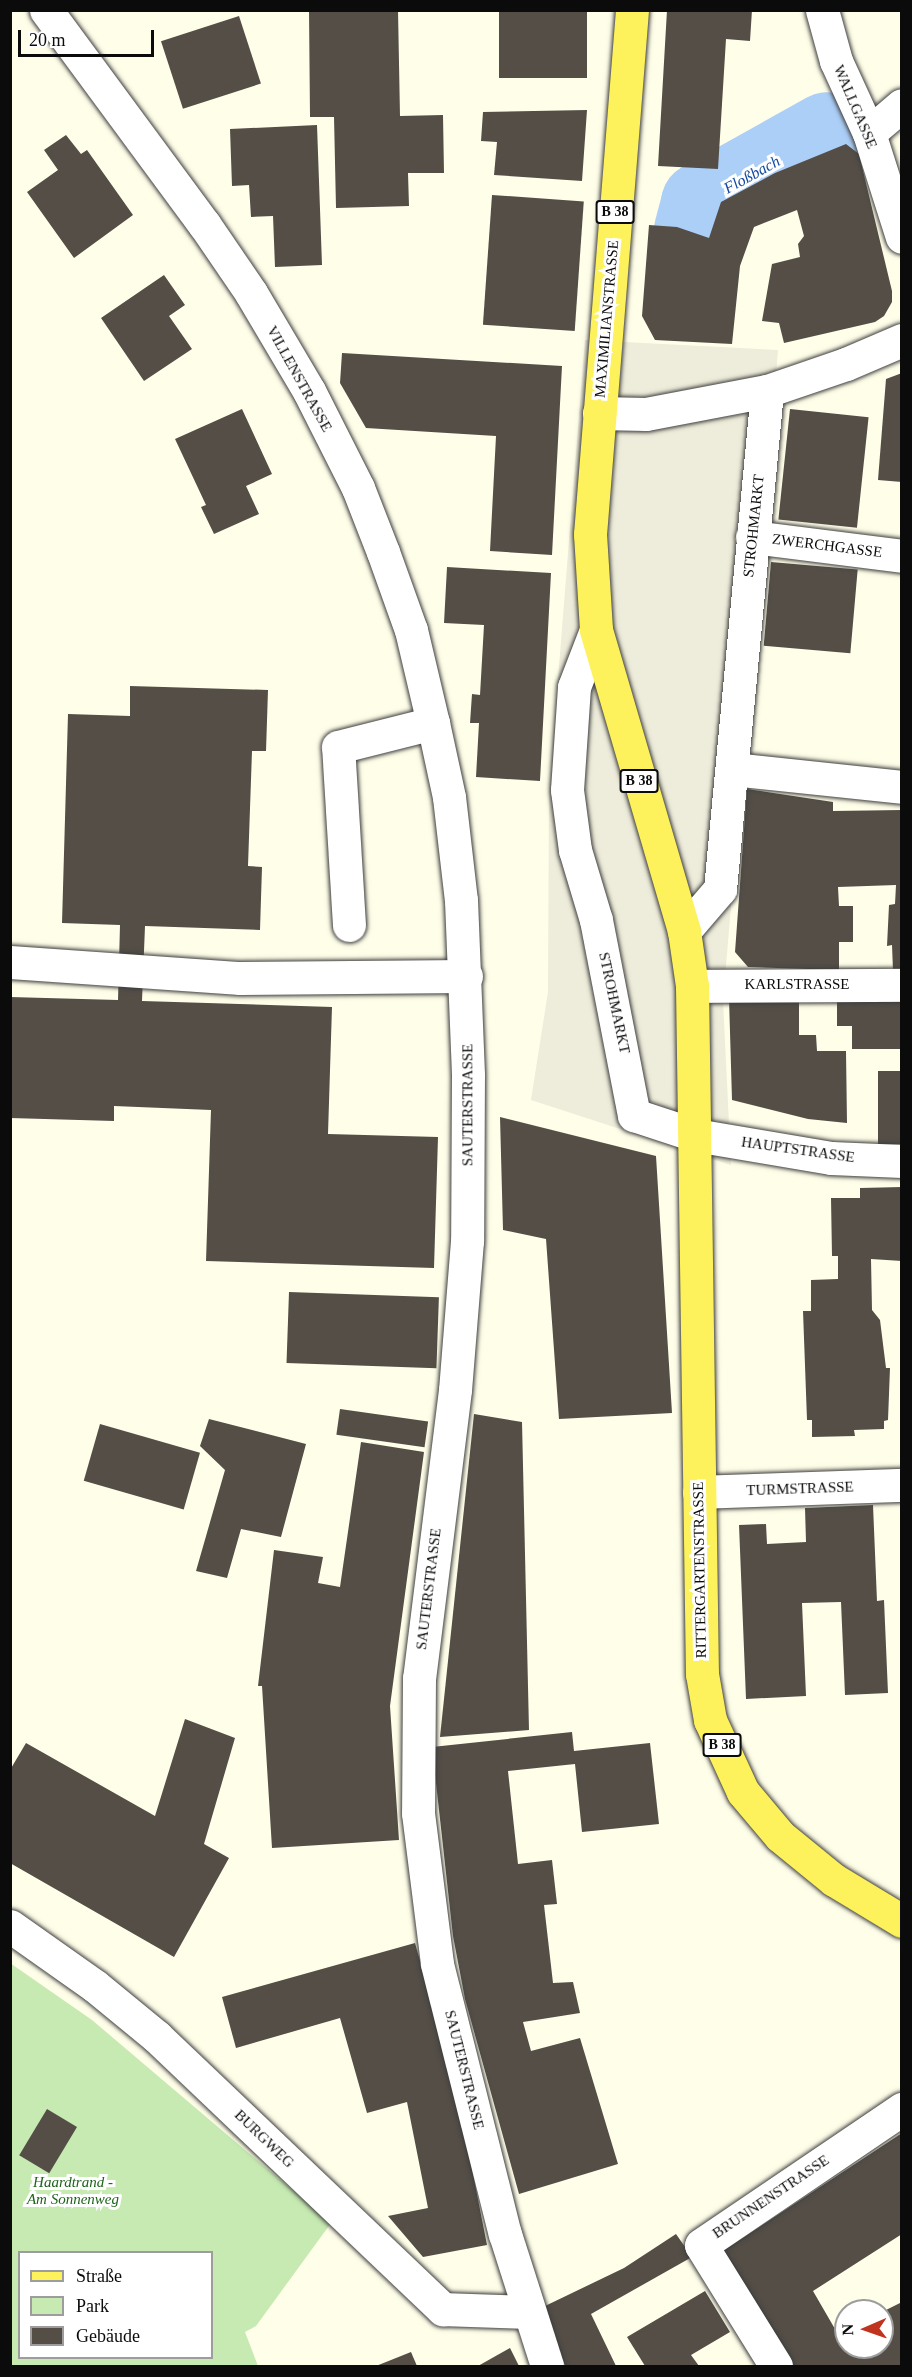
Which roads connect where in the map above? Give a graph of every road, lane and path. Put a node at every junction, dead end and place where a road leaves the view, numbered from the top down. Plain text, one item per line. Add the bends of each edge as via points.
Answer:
1 (46, 10) edge
2 (632, 10) edge
3 (822, 10) edge
4 (902, 105) edge
5 (869, 133) junction
6 (902, 237) edge
7 (902, 340) edge
8 (767, 391) junction
9 (599, 412) junction
10 (752, 537) junction
11 (902, 556) edge
12 (596, 630) junction
13 (433, 723) junction
14 (732, 769) junction
15 (902, 786) edge
16 (449, 798) joint
17 (349, 925) dead end
18 (684, 931) junction
19 (10, 962) edge
20 (466, 976) junction
21 (902, 985) edge
22 (692, 986) junction
23 (695, 1135) junction
24 (902, 1161) edge
25 (902, 1485) edge
26 (699, 1492) junction
27 (902, 1921) edge
28 (10, 1926) edge
29 (902, 2109) edge
30 (527, 2312) junction
31 (547, 2367) edge
32 (776, 2367) edge

1 - 13 street, VILLENSTRASSE via 204,224 251,293 309,391 358,488 383,552 411,630
2 - 9 main road, MAXIMILIANSTRASSE / B 38
3 - 5 street, WALLGASSE via 836,61
4 - 5 street
5 - 6 street, WALLGASSE
7 - 8 street
8 - 9 street via 646,414
8 - 10 street, STROHMARKT
9 - 12 main road, STROHMARKT / B 38 via 590,534
10 - 11 street, ZWERCHGASSE
10 - 14 street, STROHMARKT
12 - 18 main road, STROHMARKT / B 38
12 - 23 street, STROHMARKT via 574,687 567,790 575,850 598,931 634,1115
13 - 16 street, VILLENSTRASSE
13 - 17 street via 338,747
14 - 15 street
14 - 18 street, STROHMARKT via 720,889
16 - 20 street, SAUTERSTRASSE
18 - 22 main road, STROHMARKT / B 38
19 - 20 street via 240,978
20 - 30 street, SAUTERSTRASSE via 467,1241 455,1390 419,1678 418,1813 437,1964
21 - 22 street, KARLSTRASSE
22 - 23 main road, STROHMARKT / B 38
23 - 24 street, HAUPTSTRASSE via 831,1158
23 - 26 main road, RITTERGARTENSTRASSE / B 38
25 - 26 street, TURMSTRASSE
26 - 27 main road, RITTERGARTENSTRASSE / B 38 via 702,1674 710,1720 743,1792 780,1836 834,1880
28 - 30 street, BURGWEG via 95,1986 157,2037 443,2309
29 - 32 street, BRUNNENSTRASSE via 700,2245
30 - 31 street, SAUTERSTRASSE

